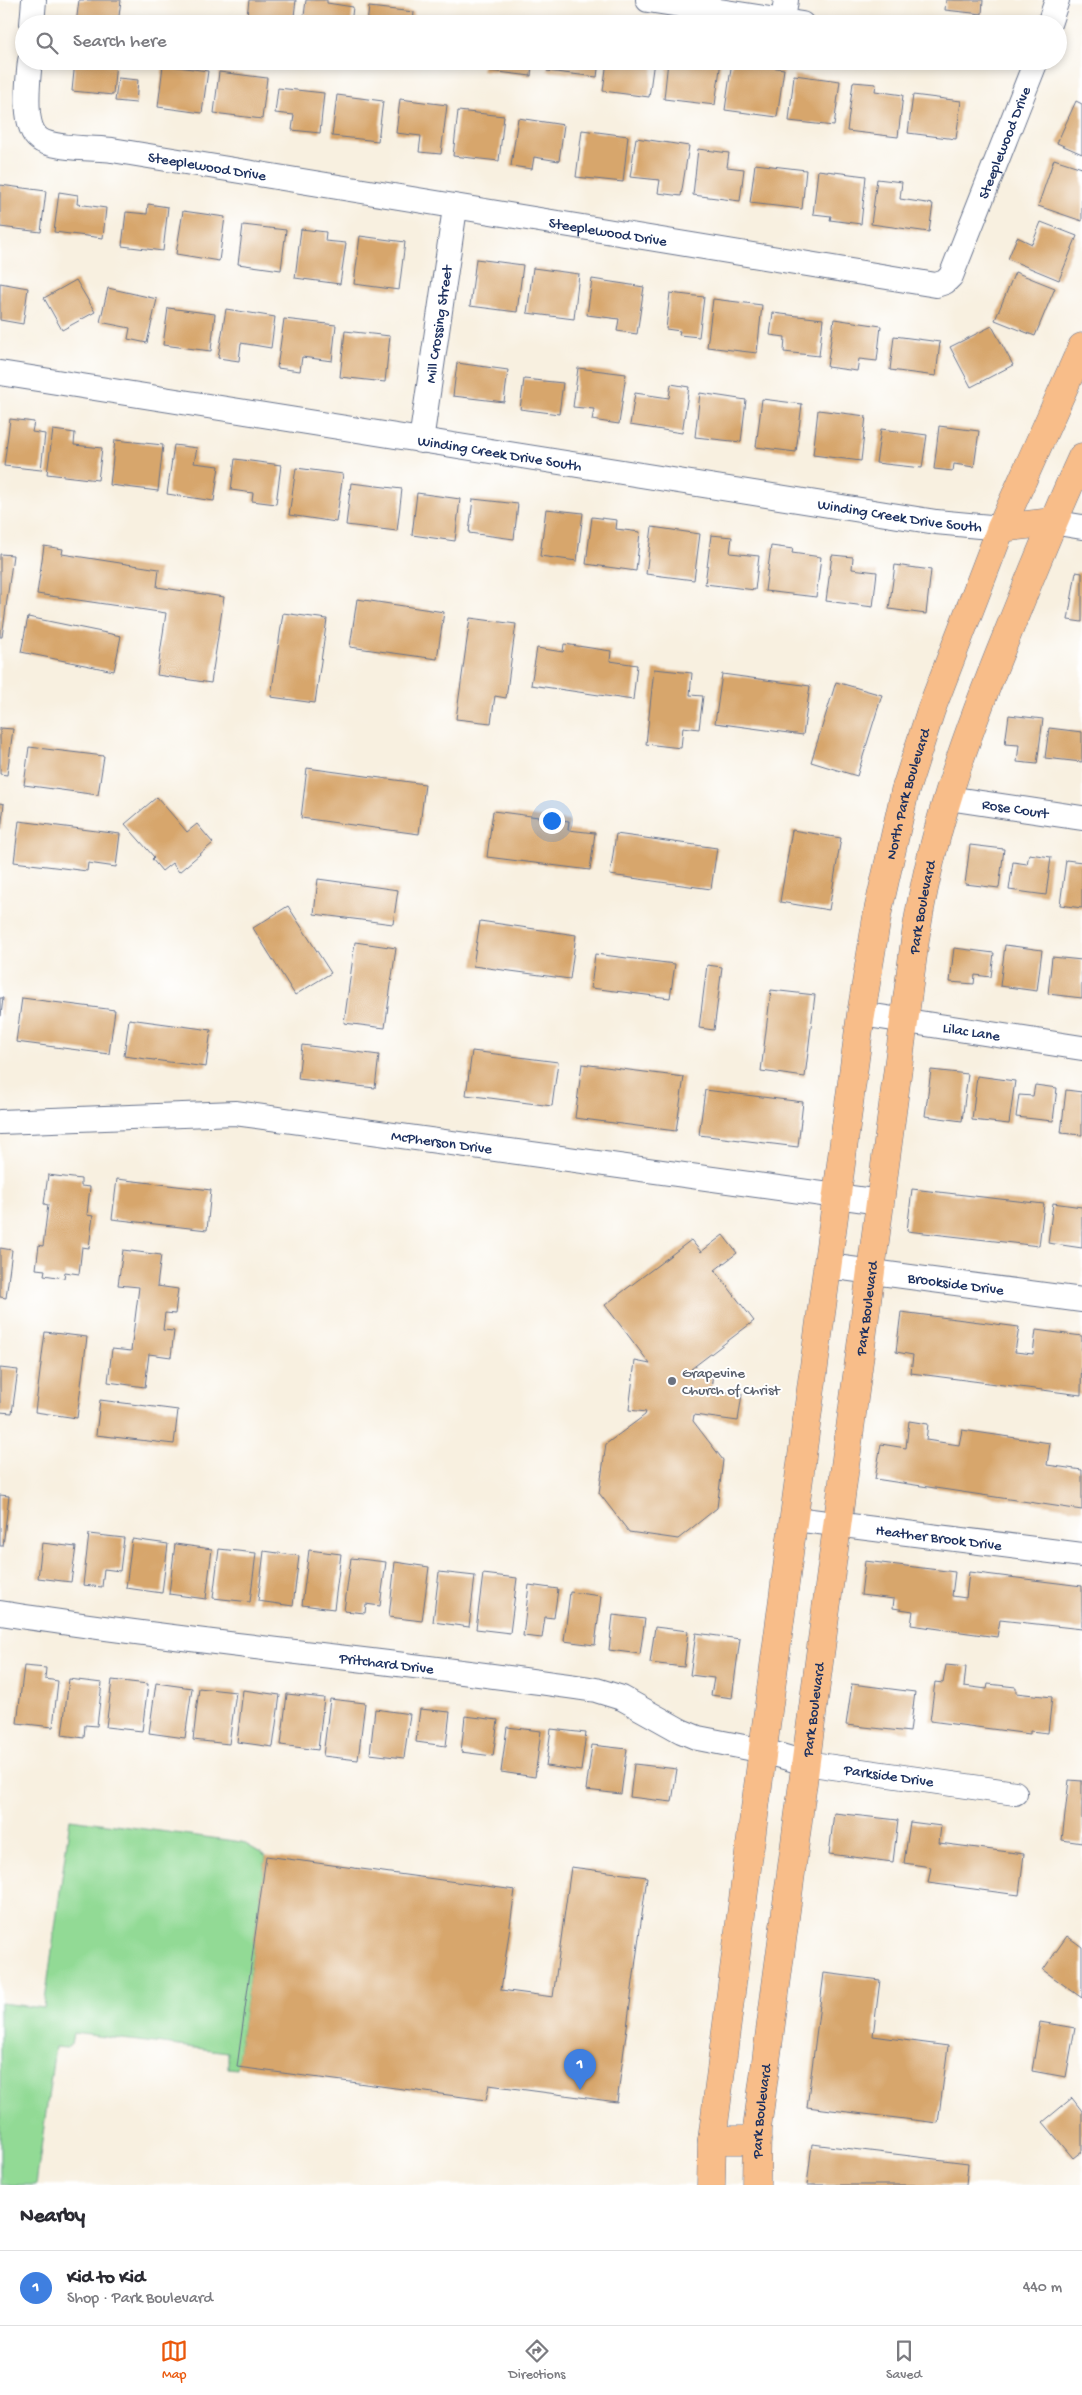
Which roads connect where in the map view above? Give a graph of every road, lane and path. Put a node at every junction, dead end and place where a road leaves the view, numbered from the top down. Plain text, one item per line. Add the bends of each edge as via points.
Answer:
1 (34, 0) edge
2 (648, 0) edge
3 (1057, 0) edge
4 (33, 15) edge
5 (790, 15) edge
6 (1052, 15) edge
7 (29, 70) edge
8 (1032, 70) edge
9 (455, 208) junction
10 (1082, 347) edge
11 (0, 373) edge
12 (421, 441) junction
13 (1082, 457) edge
14 (1052, 522) junction
15 (1082, 527) edge
16 (1002, 528) junction
17 (948, 798) junction
18 (1082, 818) edge
19 (862, 1014) junction
20 (904, 1021) junction
21 (1082, 1048) edge
22 (0, 1122) edge
23 (837, 1197) junction
24 (880, 1202) junction
25 (828, 1266) junction
26 (871, 1272) junction
27 (1082, 1300) edge
28 (795, 1518) junction
29 (837, 1524) junction
30 (1082, 1555) edge
31 (0, 1613) edge
32 (764, 1751) junction
33 (805, 1763) junction
34 (1015, 1794) dead end
35 (712, 2140) junction
36 (757, 2140) junction
37 (711, 2185) edge
38 (756, 2185) edge

1 - 4 street
2 - 5 street
3 - 6 street
7 - 9 street, Steeplewood Drive via 27,97 30,120 40,140 50,144 112,150
8 - 9 street, Steeplewood Drive via 951,276 936,285
9 - 12 street, Mill Crossing Street
10 - 16 main road, North Park Boulevard
11 - 12 street, Winding Creek Drive South
12 - 16 street, Winding Creek Drive South via 936,522
13 - 14 main road, Park Boulevard
14 - 15 street
14 - 16 main road
14 - 17 main road, Park Boulevard via 974,717 955,768
16 - 19 main road, North Park Boulevard via 931,710 905,791 878,911
17 - 18 street, Rose Court
17 - 20 main road, Park Boulevard via 926,872
19 - 20 street, Lilac Lane
19 - 23 main road, North Park Boulevard
20 - 21 street, Lilac Lane
20 - 24 main road, Park Boulevard
22 - 23 street, McPherson Drive via 236,1113
23 - 24 street, McPherson Drive
23 - 25 main road, North Park Boulevard
24 - 26 main road, Park Boulevard
25 - 26 street, Brookside Drive
25 - 28 main road
26 - 27 street, Brookside Drive
26 - 29 main road, Park Boulevard
28 - 29 street, Heather Brook Drive
28 - 32 main road
29 - 30 street, Heather Brook Drive
29 - 33 main road, Park Boulevard
31 - 32 street, Pritchard Drive via 197,1642 361,1659 596,1690 622,1698 698,1738
32 - 33 street, Parkside Drive
32 - 35 main road
33 - 34 street, Parkside Drive
33 - 36 main road, Park Boulevard
35 - 36 main road
35 - 37 main road
36 - 38 main road, Park Boulevard

